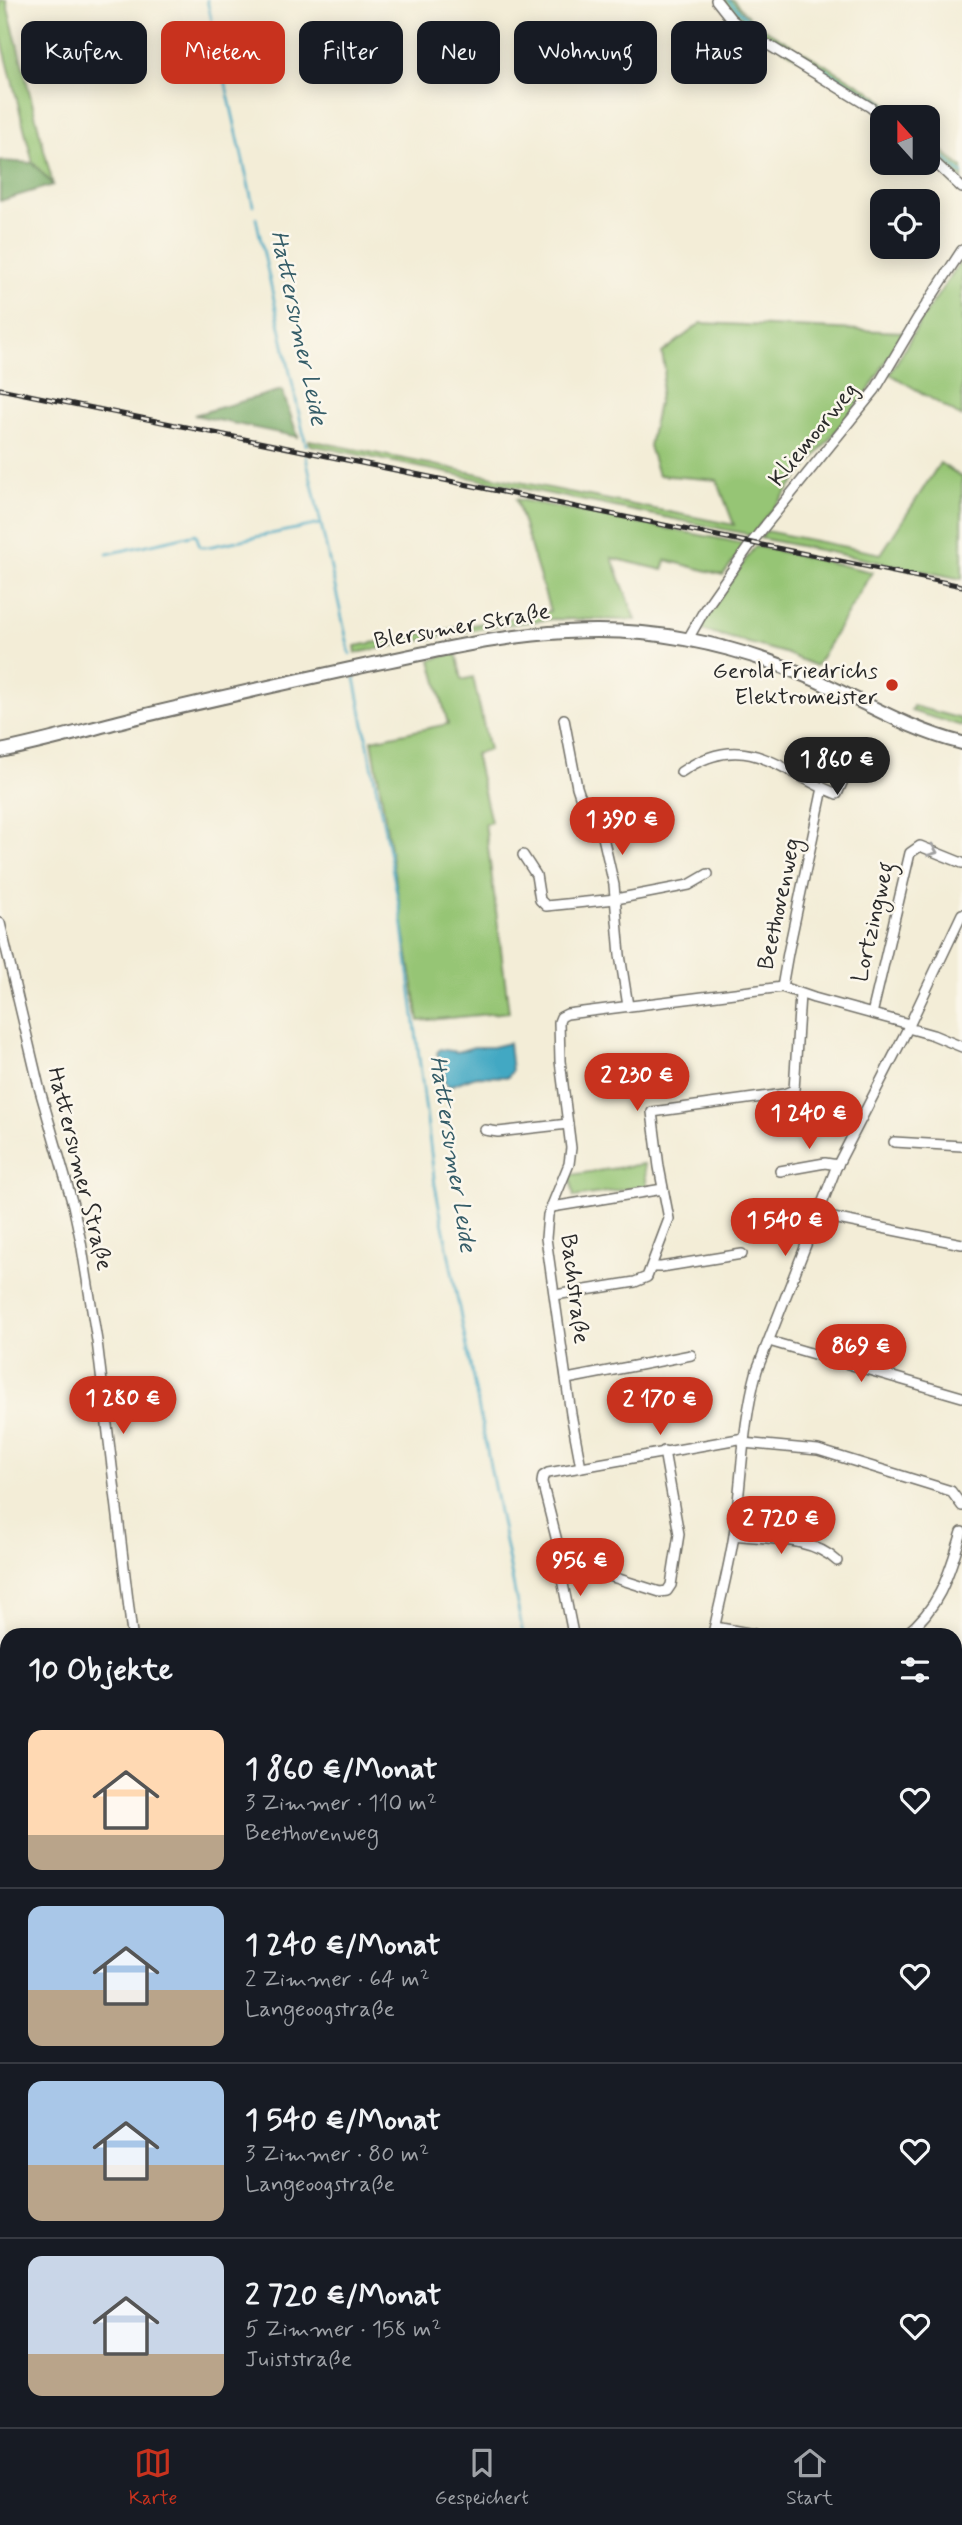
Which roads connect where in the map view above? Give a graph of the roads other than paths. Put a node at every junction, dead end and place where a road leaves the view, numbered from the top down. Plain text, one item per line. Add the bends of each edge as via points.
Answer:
1 (716, 0) edge
2 (870, 107) edge
3 (940, 167) edge
4 (962, 188) edge
5 (962, 250) edge
6 (688, 639) junction
7 (564, 719) dead end
8 (962, 743) edge
9 (0, 751) edge
10 (851, 763) dead end
11 (681, 772) dead end
12 (823, 788) junction
13 (523, 855) dead end
14 (962, 863) edge
15 (708, 874) dead end
16 (616, 899) junction
17 (962, 914) edge
18 (0, 923) edge
19 (958, 936) edge
20 (782, 987) junction
21 (800, 994) junction
22 (628, 1006) junction
23 (872, 1014) junction
24 (909, 1026) junction
25 (962, 1047) edge
26 (568, 1124) junction
27 (485, 1130) dead end
28 (894, 1142) dead end
29 (962, 1146) edge
30 (838, 1165) junction
31 (780, 1171) dead end
32 (663, 1189) junction
33 (552, 1207) junction
34 (818, 1215) junction
35 (962, 1244) edge
36 (741, 1254) dead end
37 (652, 1267) junction
38 (555, 1295) junction
39 (769, 1341) junction
40 (691, 1355) dead end
41 (567, 1379) junction
42 (962, 1397) edge
43 (743, 1440) junction
44 (664, 1451) junction
45 (581, 1467) junction
46 (962, 1506) edge
47 (962, 1532) edge
48 (734, 1535) junction
49 (562, 1561) junction
50 (837, 1561) dead end
51 (131, 1628) edge
52 (572, 1628) edge
53 (715, 1628) edge
54 (912, 1628) edge

1 - 2 street via 747,32
3 - 4 street
5 - 6 street, Kliemoorweg via 875,390 752,542
6 - 8 main road, Blersumer Straße via 767,660
6 - 9 main road, Blersumer Straße via 596,630 486,639
7 - 16 street via 577,787 600,824
10 - 12 street via 837,794
11 - 12 street via 701,758 746,752
12 - 20 street, Beethovenweg
13 - 16 street via 536,875 540,900 546,906
23 -> 14 street, Lortzingweg via 910,853 920,846
15 - 16 street via 689,886
16 - 22 street
17 - 19 street
18 - 51 street, Hattersumer Straße via 81,1242
19 - 24 street
20 - 21 street, Bachstraße
20 - 22 street, Bachstraße
21 - 23 street, Bachstraße
21 - 32 street via 794,1090 652,1112
22 - 26 street, Bachstraße via 561,1017 560,1061
23 - 24 street, Bachstraße
24 - 25 street, Bachstraße
24 - 30 street
26 - 27 street
26 - 33 street, Bachstraße via 569,1164
28 - 29 street
30 - 31 street
30 - 34 street
32 - 33 street
32 - 37 street via 669,1219
33 - 38 street, Bachstraße via 546,1238
34 - 35 street
34 - 39 street
36 - 37 street
37 - 38 street via 643,1280
38 - 41 street, Bachstraße
39 - 42 street
39 - 43 street via 752,1390
40 - 41 street
41 - 45 street, Bachstraße
43 - 44 street
43 - 46 street via 818,1450 951,1491
43 - 48 street
44 - 45 street
44 - 49 street via 679,1534 667,1591
45 - 49 street via 543,1476
47 - 54 street via 939,1597
48 - 50 street via 826,1550
48 - 53 street
49 - 52 street via 559,1569

